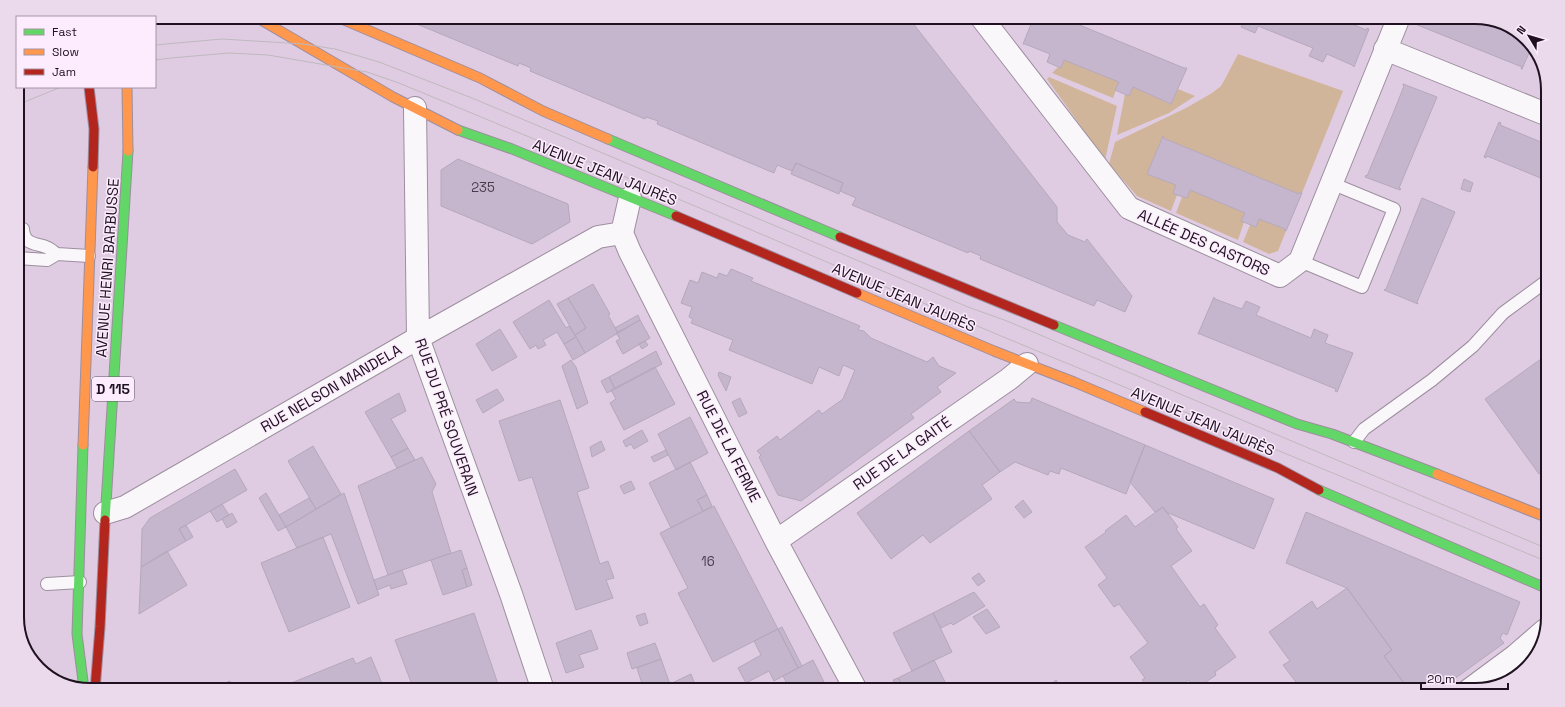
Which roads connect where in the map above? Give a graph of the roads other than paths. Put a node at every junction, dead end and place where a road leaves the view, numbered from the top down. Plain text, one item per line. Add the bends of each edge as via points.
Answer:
1 (268, 24) edge
2 (353, 24) edge
3 (986, 24) edge
4 (1396, 24) edge
5 (1385, 49) junction
6 (89, 88) edge
7 (127, 88) edge
8 (415, 108) junction
9 (1541, 112) edge
10 (1331, 183) junction
11 (630, 198) junction
12 (24, 229) dead end
13 (622, 233) junction
14 (57, 254) junction
15 (89, 256) junction
16 (24, 258) edge
17 (1300, 262) junction
18 (1541, 285) edge
19 (418, 338) junction
20 (1027, 364) junction
21 (1354, 442) junction
22 (105, 514) junction
23 (1541, 515) edge
24 (776, 540) junction
25 (80, 582) junction
26 (47, 584) dead end
27 (1541, 586) edge
28 (1536, 641) edge
29 (1520, 662) edge
30 (83, 682) edge
31 (1483, 682) edge
32 (96, 683) edge
33 (541, 683) edge
34 (852, 683) edge

1 - 8 street, AVENUE JEAN JAURÈS
2 - 21 street, AVENUE JEAN JAURÈS via 480,78 543,111 637,152 1297,424
3 - 17 street, ALLÉE DES CASTORS via 1129,208 1280,276
4 - 5 street
5 - 9 street
5 - 10 street
6 - 15 street, AVENUE HENRI BARBUSSE / D 115 via 94,129
7 - 22 street, AVENUE HENRI BARBUSSE / D 115 via 128,164
8 - 11 street, AVENUE JEAN JAURÈS via 459,131 512,149
8 - 19 street, RUE DU PRÉ SOUVERAIN
10 - 17 street
10 - 17 lane via 1394,209 1362,287
11 - 13 street
11 - 20 street, AVENUE JEAN JAURÈS
12 - 14 lane via 28,241 47,247
13 - 19 street, RUE NELSON MANDELA via 598,237
13 - 24 street, RUE DE LA FERME
14 - 15 lane
14 - 16 lane via 47,260
15 - 25 street, AVENUE HENRI BARBUSSE / D 115
18 - 21 lane via 1503,313 1473,346 1432,380 1364,429
19 - 22 street, RUE NELSON MANDELA via 125,507
19 - 33 street, RUE DU PRÉ SOUVERAIN
20 - 24 street, RUE DE LA GAITÉ
20 - 27 street, AVENUE JEAN JAURÈS via 1278,468 1309,486
21 - 23 street, AVENUE JEAN JAURÈS
22 - 32 street, AVENUE HENRI BARBUSSE / D 115
24 - 34 street, RUE DE LA FERME
25 - 26 lane
25 - 30 street, AVENUE HENRI BARBUSSE / D 115 via 78,634
28 - 29 street
29 - 31 street

